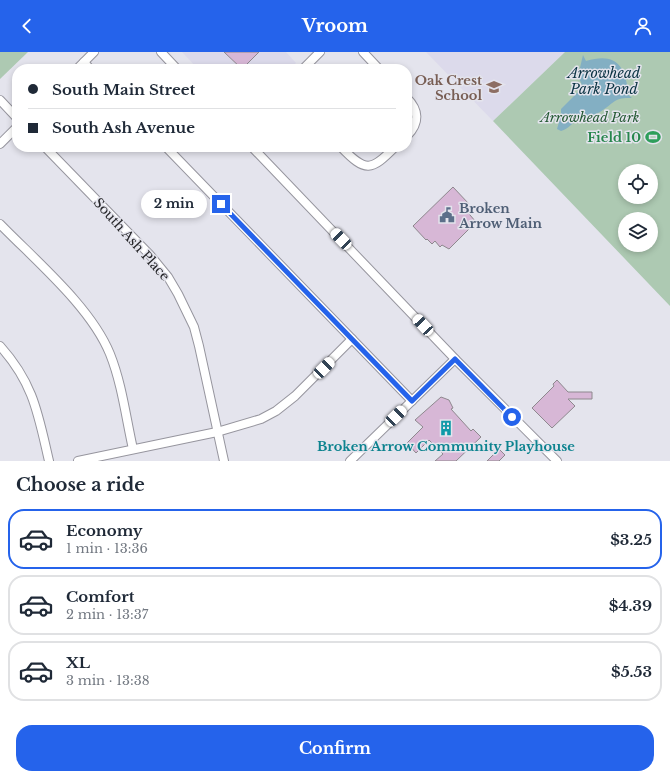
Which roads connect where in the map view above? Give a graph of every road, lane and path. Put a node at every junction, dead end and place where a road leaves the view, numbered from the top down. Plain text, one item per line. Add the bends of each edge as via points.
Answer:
1 (94, 52) edge
2 (161, 52) edge
3 (320, 52) edge
4 (363, 52) edge
5 (84, 62) edge
6 (172, 64) edge
7 (307, 64) edge
8 (374, 64) edge
9 (0, 100) edge
10 (412, 104) edge
11 (12, 113) edge
12 (412, 129) edge
13 (12, 132) edge
14 (0, 144) edge
15 (50, 152) edge
16 (171, 152) edge
17 (257, 152) edge
18 (346, 152) edge
19 (390, 152) edge
20 (0, 224) edge
21 (352, 339) junction
22 (0, 346) edge
23 (455, 359) junction
24 (412, 401) junction
25 (217, 432) junction
26 (133, 449) junction
27 (99, 459) edge
28 (49, 461) edge
29 (78, 461) edge
30 (224, 461) edge
31 (350, 461) edge
32 (557, 461) edge

1 - 5 street
2 - 6 street
3 - 7 street
4 - 8 street
9 - 11 street
10 - 12 street via 416,109 416,124
13 - 14 street
15 - 25 street, South Ash Place via 150,255 178,294 194,327
16 - 21 street
17 - 23 street
18 - 19 street via 358,163 370,166 378,163
20 - 26 street via 76,303 98,330 115,366
21 - 24 street
21 - 25 street via 295,396 276,411 253,422
22 - 28 street via 17,366 32,394
23 - 24 street
23 - 32 street
24 - 31 street
25 - 26 street
25 - 30 street, South Ash Place
26 - 27 street
27 - 29 street

